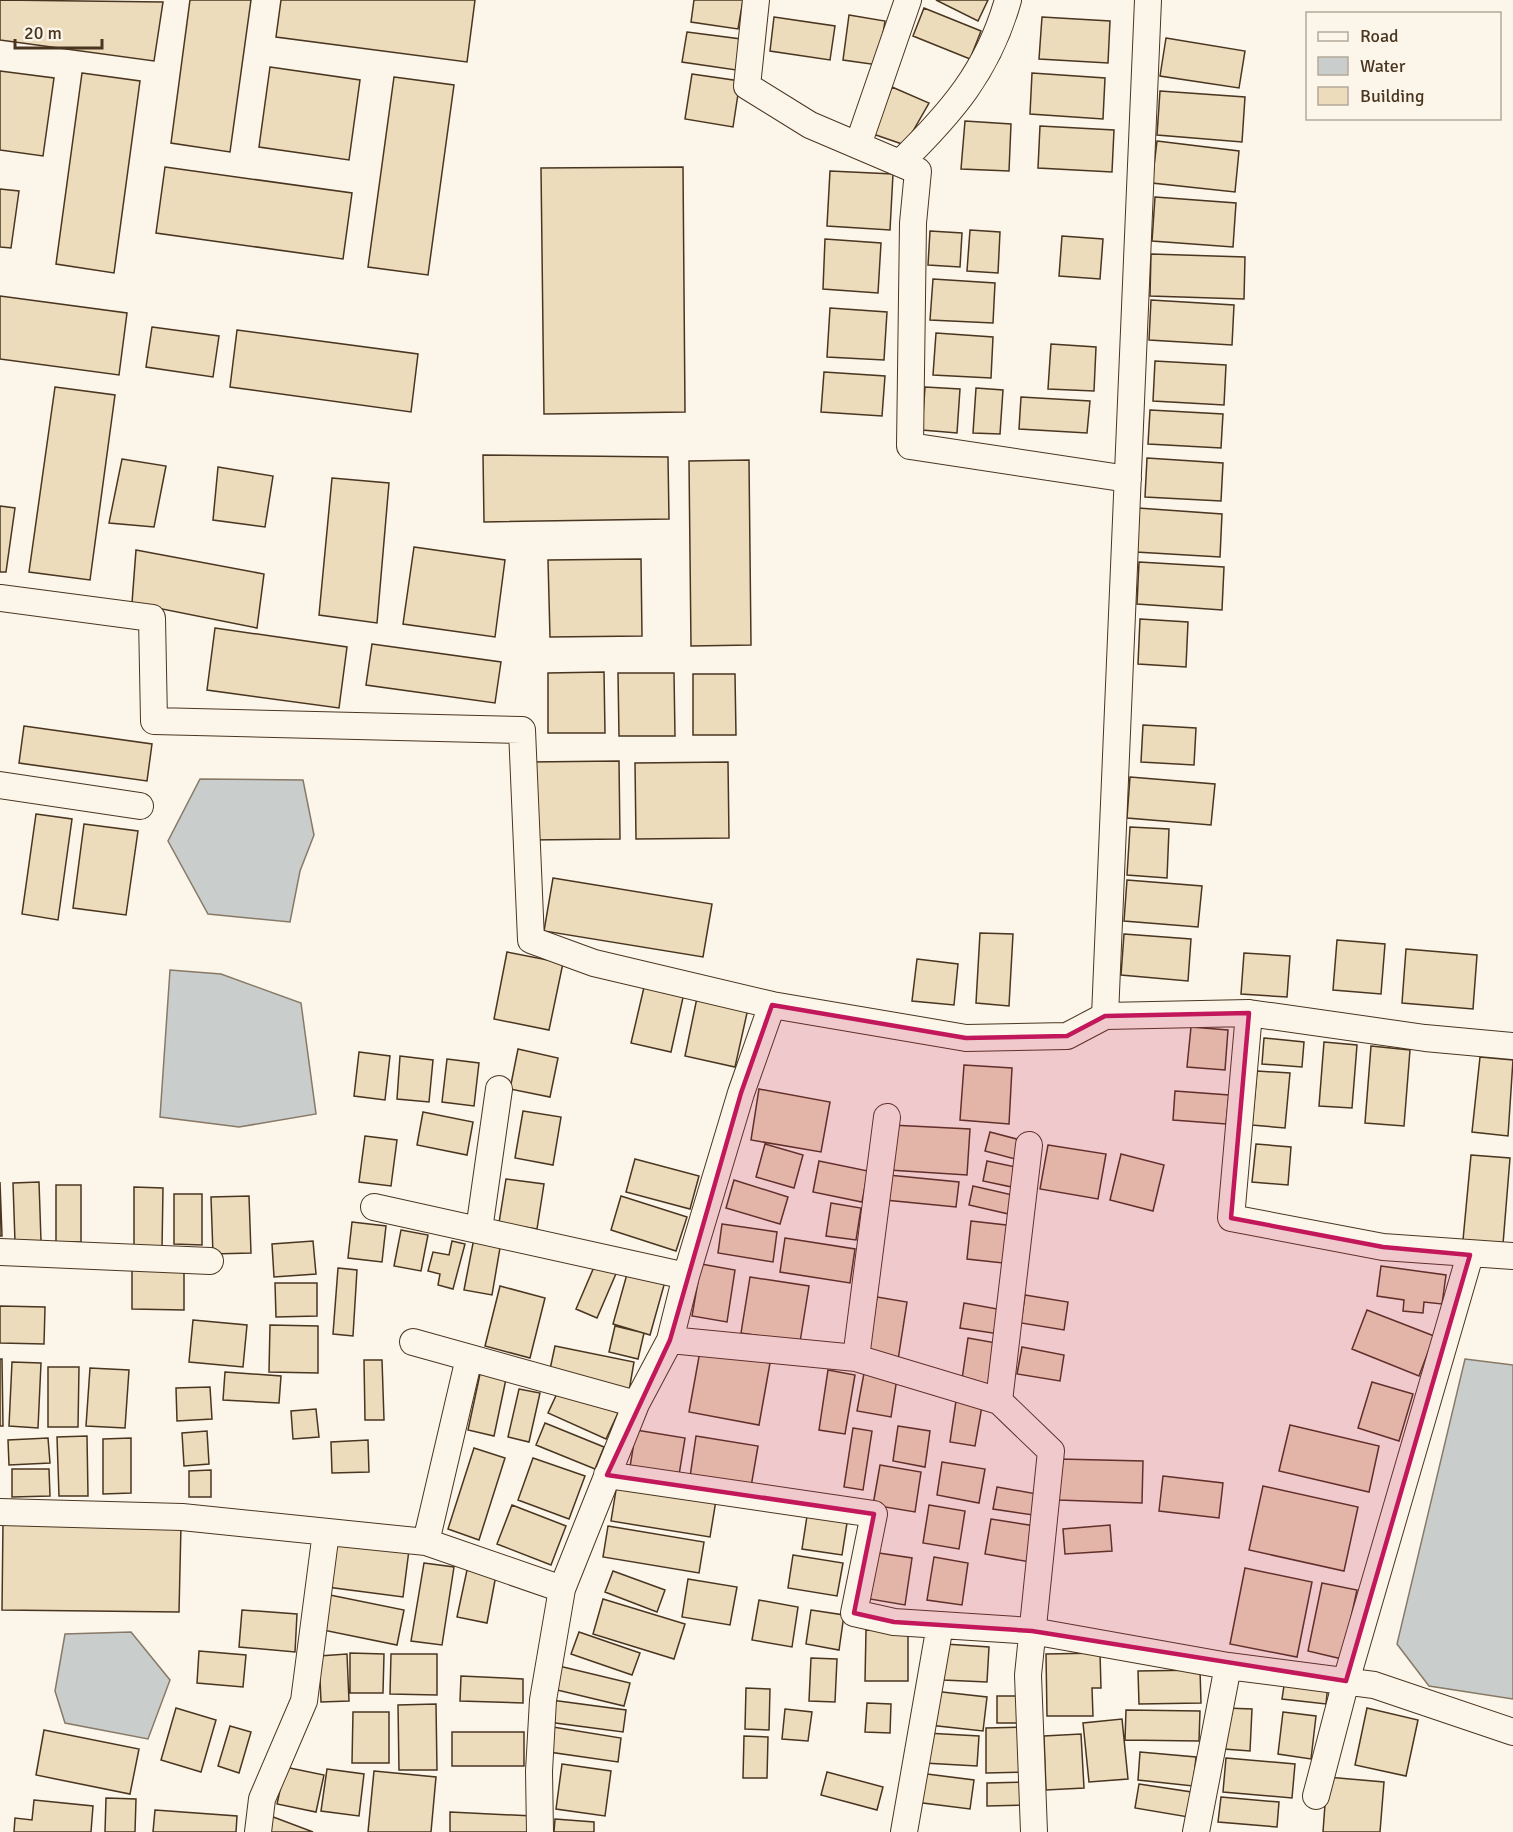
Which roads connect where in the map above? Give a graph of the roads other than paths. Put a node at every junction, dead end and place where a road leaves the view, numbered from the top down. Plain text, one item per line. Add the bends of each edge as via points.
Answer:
1 (756, 0) edge
2 (908, 0) edge
3 (1008, 0) edge
4 (1148, 0) edge
5 (858, 145) junction
6 (900, 163) junction
7 (1128, 479) junction
8 (0, 598) edge
9 (0, 785) edge
10 (140, 806) dead end
11 (772, 1005) junction
12 (1249, 1013) junction
13 (1106, 1016) junction
14 (1513, 1046) edge
15 (499, 1089) dead end
16 (887, 1117) dead end
17 (1029, 1145) dead end
18 (374, 1207) dead end
19 (479, 1230) junction
20 (0, 1252) edge
21 (1470, 1255) junction
22 (1513, 1256) edge
23 (210, 1261) dead end
24 (686, 1276) junction
25 (670, 1340) junction
26 (413, 1342) dead end
27 (469, 1358) junction
28 (856, 1358) junction
29 (999, 1401) junction
30 (636, 1404) junction
31 (607, 1475) junction
32 (0, 1512) edge
33 (326, 1532) junction
34 (426, 1542) junction
35 (562, 1589) junction
36 (940, 1625) junction
37 (1032, 1631) junction
38 (1228, 1666) junction
39 (1346, 1681) junction
40 (1513, 1732) edge
41 (1316, 1796) dead end
42 (258, 1832) edge
43 (540, 1832) edge
44 (903, 1832) edge
45 (1034, 1832) edge
46 (1196, 1832) edge

1 - 5 street via 747,86 810,125
2 - 5 street
3 - 6 street via 978,73 945,119
4 - 7 street
5 - 6 street
6 - 7 street via 918,171 913,223 910,446
7 - 13 street
8 - 11 street via 152,618 154,721 522,730 531,940 594,963
9 - 10 street
11 - 13 street via 966,1038 1067,1036
11 - 24 street
12 - 13 street
12 - 14 street
12 - 21 street via 1231,1218 1383,1247
15 - 19 street
16 - 28 street
17 - 29 street
18 - 19 street
19 - 24 street
20 - 23 street
21 - 22 street
21 - 39 street
24 - 25 street
25 - 28 street
25 - 30 street
26 - 27 street
27 - 30 street
27 - 34 street
28 - 29 street
29 - 37 street via 1051,1451
30 - 31 street
31 - 35 street
31 - 36 street via 874,1514 854,1613 894,1622
32 - 33 street via 182,1517
33 - 34 street
33 - 42 street via 304,1701 262,1799
34 - 35 street
35 - 43 street via 543,1700
36 - 37 street
36 - 44 street
37 - 38 street
37 - 45 street via 1028,1675
38 - 39 street
38 - 46 street
39 - 40 street via 1374,1685
39 - 41 street

